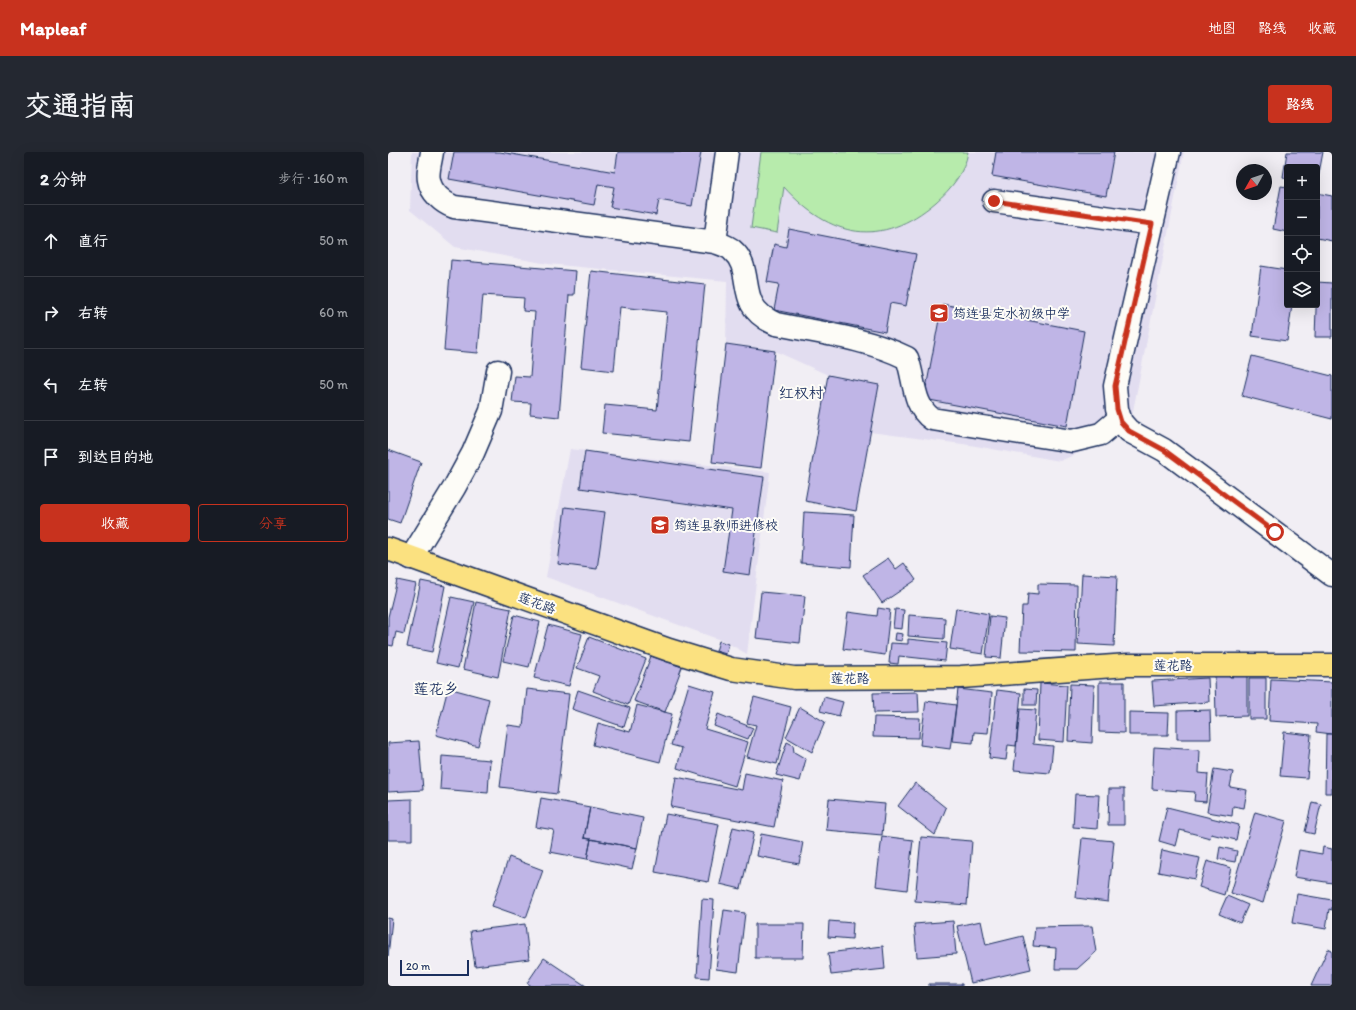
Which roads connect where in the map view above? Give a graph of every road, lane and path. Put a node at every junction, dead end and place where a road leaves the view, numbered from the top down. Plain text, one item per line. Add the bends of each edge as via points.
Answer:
1 (432, 152) edge
2 (727, 152) edge
3 (1169, 152) edge
4 (994, 201) dead end
5 (1152, 224) junction
6 (715, 242) junction
7 (498, 371) dead end
8 (1120, 418) junction
9 (388, 550) edge
10 (411, 558) junction
11 (1332, 575) edge
12 (1332, 665) edge

1 - 6 street via 428,180 434,193 450,206
2 - 6 street
3 - 5 street
4 - 5 street
5 - 8 street via 1115,386
6 - 8 street via 731,248 739,256 752,304 763,318 776,324 860,340 907,358 913,373 916,398 925,414 932,419 1072,441 1101,434
7 - 10 street via 492,411 473,453
8 - 11 street via 1129,431 1164,450
9 - 10 main road, 莲花路
10 - 12 main road, 莲花路 via 669,650 731,668 794,678 961,677 1128,665

